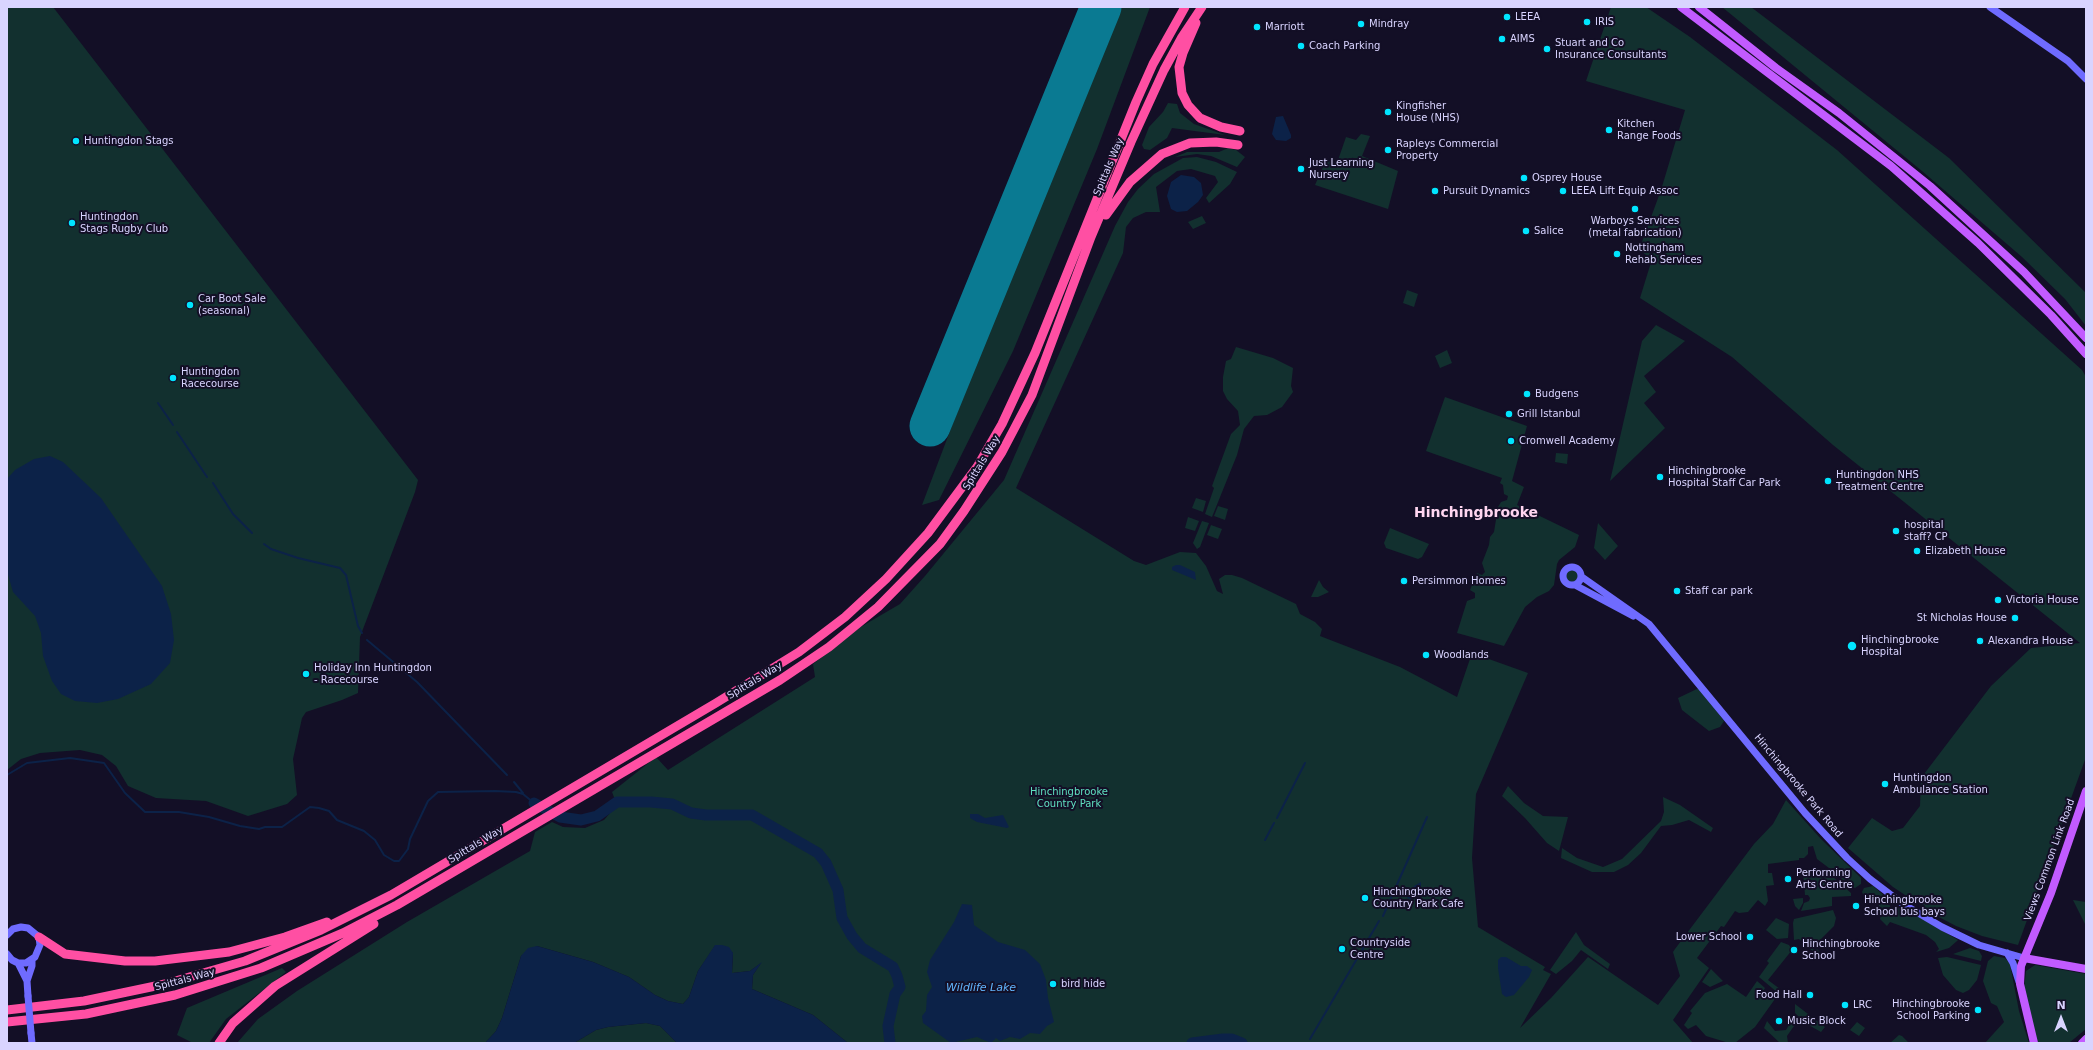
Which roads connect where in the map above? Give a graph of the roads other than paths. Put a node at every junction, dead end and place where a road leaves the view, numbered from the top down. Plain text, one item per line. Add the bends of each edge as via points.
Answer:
1 (1185, 7) edge
2 (1202, 7) edge
3 (1674, 7) edge
4 (1680, 7) edge
5 (1699, 7) edge
6 (1707, 7) edge
7 (1990, 7) edge
8 (1689, 13) junction
9 (1787, 74) junction
10 (2086, 79) edge
11 (1240, 131) dead end
12 (1238, 145) dead end
13 (1092, 237) junction
14 (2086, 338) edge
15 (2086, 354) edge
16 (1582, 577) junction
17 (1576, 585) junction
18 (1649, 624) junction
19 (2086, 791) edge
20 (422, 890) junction
21 (391, 895) junction
22 (7, 935) edge
23 (39, 938) junction
24 (2007, 953) junction
25 (7, 954) edge
26 (2024, 958) junction
27 (32, 961) junction
28 (18, 962) junction
29 (2086, 969) edge
30 (27, 981) junction
31 (2020, 984) junction
32 (7, 1010) edge
33 (7, 1022) edge
34 (2086, 1039) edge
35 (32, 1043) edge
36 (219, 1043) edge
37 (2034, 1043) edge
38 (2082, 1043) edge

1 - 21 highway, Spittals Way via 1136,102 1035,353 1002,424 977,467 906,558 868,597 799,652
2 - 11 highway via 1181,61 1179,73 1182,92 1188,105 1200,118 1221,127
2 - 13 highway, Spittals Way via 1164,70
3 - 8 main road
4 - 8 main road
5 - 9 main road
6 - 9 main road
7 - 10 street via 2068,61
8 - 15 main road via 1891,166 1984,248
9 - 14 main road via 1896,158 1985,235
12 - 13 highway via 1216,142 1190,143 1162,154 1130,182
13 - 20 highway, Spittals Way via 1042,368 1011,436 990,474 964,511 940,544 916,570 878,607 809,661
16 - 17 street
16 - 17 street via 1578,568 1572,566 1566,569 1564,581 1569,585
16 - 18 street, Hinchingbrooke Park Road via 1630,608
17 - 18 street, Hinchingbrooke Park Road
18 - 24 street, Hinchingbrooke Park Road via 1805,813 1847,858 1889,894 1942,927 1979,945
19 - 26 main road, Views Common Link Road via 2051,893
20 - 33 highway, Spittals Way via 337,936 232,978 175,995 116,1008 57,1018
20 - 36 highway via 391,914 275,986 233,1023
21 - 23 highway via 284,937 229,952 180,959 125,961 65,954
21 - 32 highway, Spittals Way via 296,941 205,973 111,996
22 - 23 street via 13,929 24,927 34,931
23 - 27 street via 38,953
24 - 26 street, Hinchingbrooke Park Road
24 - 31 street
25 - 28 street
26 - 29 main road, Hinchingbrooke Park Road
26 - 31 main road
27 - 28 street
27 - 30 street
28 - 30 street
30 - 35 street, bridge
31 - 37 main road
34 - 38 main road

